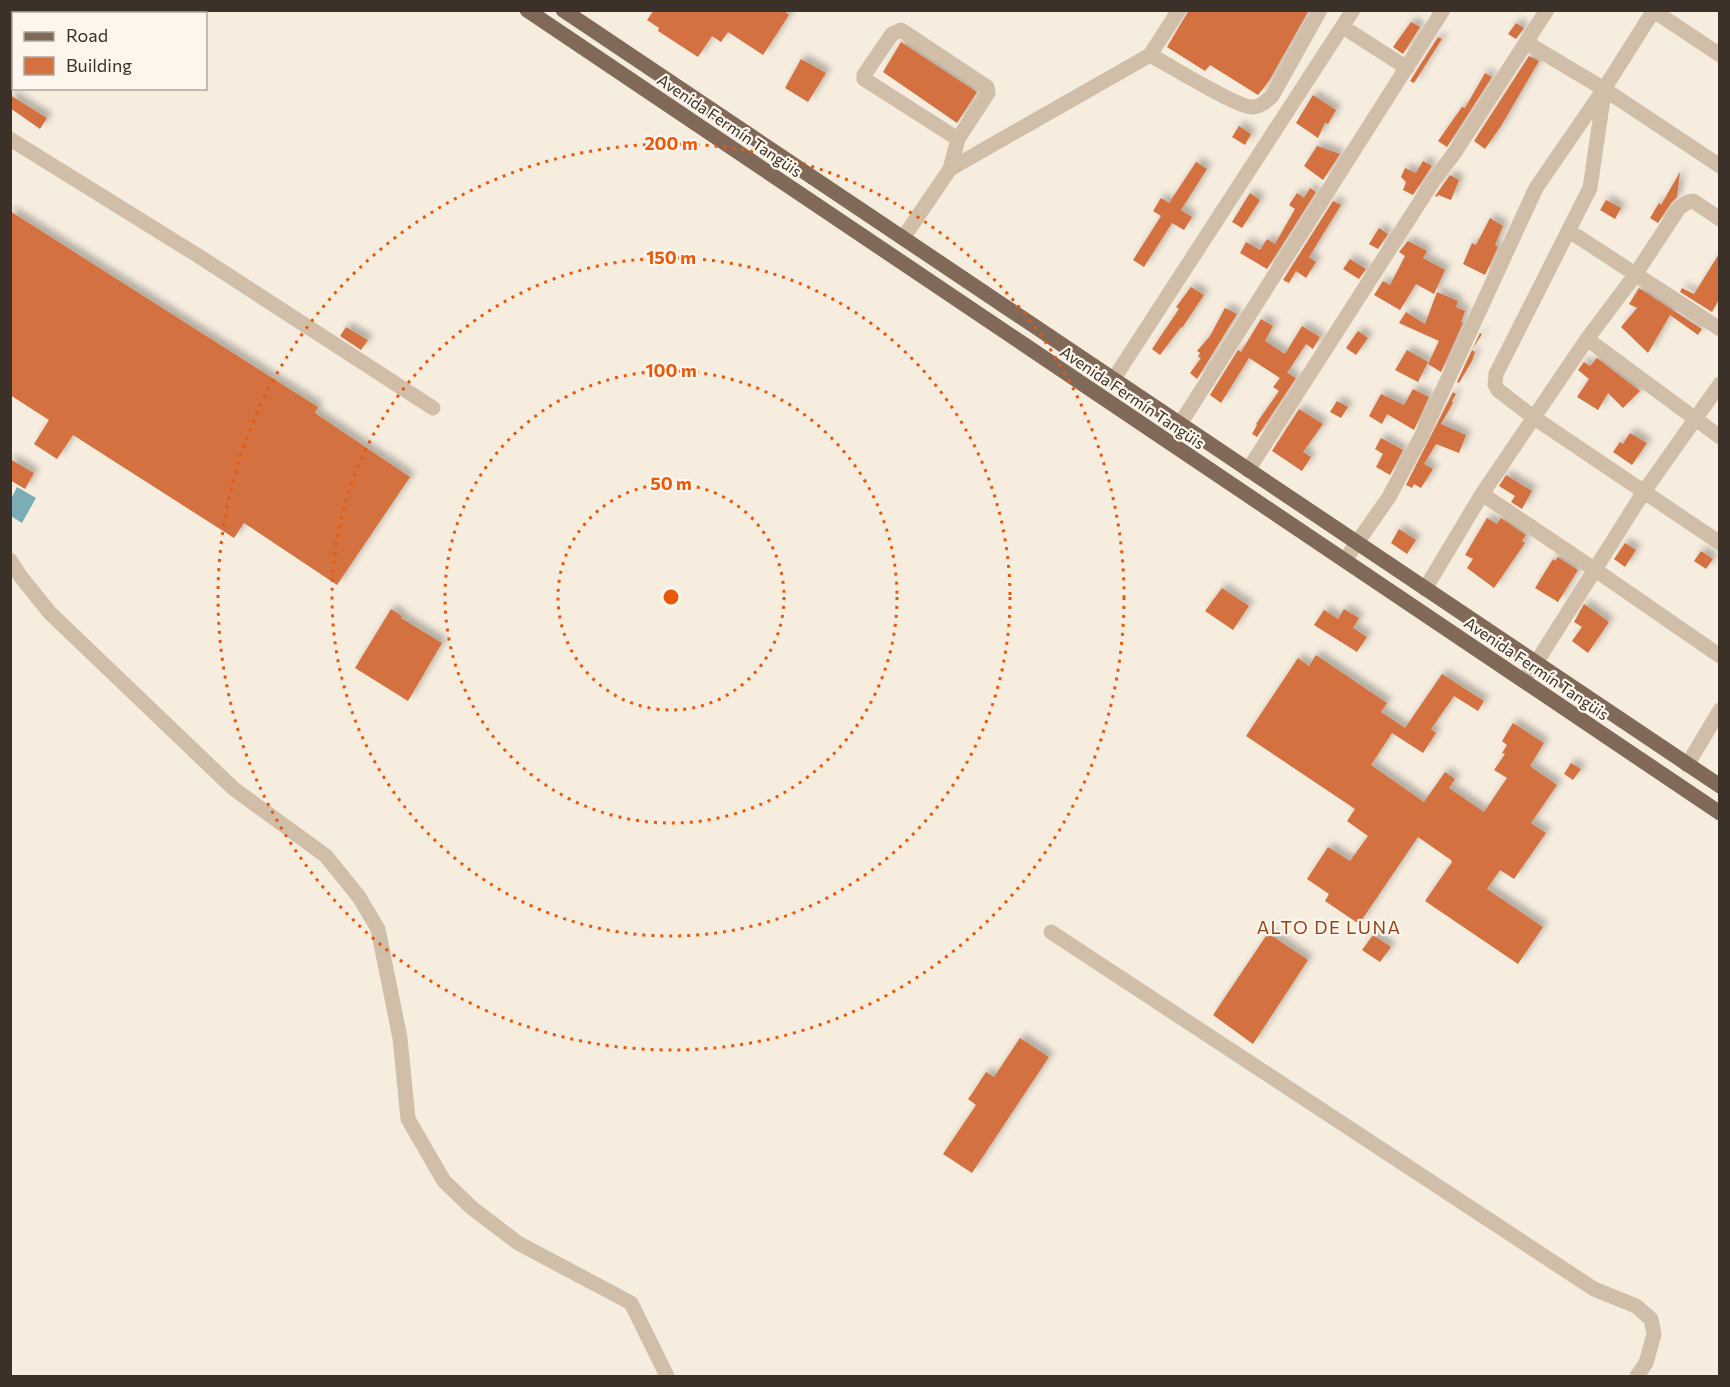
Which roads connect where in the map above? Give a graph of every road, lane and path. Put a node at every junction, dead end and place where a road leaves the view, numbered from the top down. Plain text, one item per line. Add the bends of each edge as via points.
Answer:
1 (527, 10) edge
2 (563, 10) edge
3 (1179, 10) edge
4 (1320, 10) edge
5 (1353, 10) edge
6 (1443, 10) edge
7 (1547, 10) edge
8 (1654, 11) edge
9 (1343, 27) junction
10 (1527, 43) junction
11 (1150, 55) junction
12 (1719, 55) edge
13 (1407, 68) junction
14 (1604, 89) junction
15 (10, 139) edge
16 (958, 139) junction
17 (1719, 166) edge
18 (950, 169) junction
19 (1719, 219) edge
20 (1569, 231) junction
21 (903, 238) junction
22 (1635, 275) junction
23 (1719, 329) edge
24 (1587, 339) junction
25 (1113, 380) junction
26 (1719, 384) edge
27 (433, 408) dead end
28 (1533, 417) junction
29 (1695, 420) junction
30 (1180, 424) junction
31 (1719, 437) edge
32 (1248, 470) junction
33 (1643, 493) junction
34 (1482, 494) junction
35 (1358, 543) junction
36 (1719, 543) edge
37 (10, 560) edge
38 (1345, 560) junction
39 (1594, 569) junction
40 (1425, 589) junction
41 (1719, 656) edge
42 (1536, 663) junction
43 (1523, 680) junction
44 (1719, 710) edge
45 (1688, 765) junction
46 (1719, 786) edge
47 (1719, 813) edge
48 (1051, 932) dead end
49 (667, 1377) edge
50 (1637, 1377) edge

1 - 38 main road, Avenida Fermín Tangüis
2 - 21 main road, Avenida Fermín Tangüis
3 - 11 street
4 - 11 street via 1272,96 1260,106 1248,107
5 - 9 street
6 - 13 street
7 - 10 street
8 - 12 street
8 - 14 street
9 - 13 street
9 - 25 street
10 - 14 street
10 - 32 street
11 - 18 street
13 - 30 street
14 - 17 street
14 - 20 street via 1593,180
14 - 35 street via 1536,188 1423,433 1389,497
15 - 27 street
16 - 16 street via 988,93 987,87 898,30 864,80
16 - 18 street
18 - 21 street
19 - 22 street via 1693,201 1683,204
20 - 22 street
20 - 28 street via 1496,374 1498,390
21 - 25 main road, Avenida Fermín Tangüis
22 - 23 street
22 - 24 street
24 - 28 street
24 - 29 street
25 - 30 main road, Avenida Fermín Tangüis
26 - 29 street
28 - 33 street
28 - 34 street
29 - 31 street
29 - 33 street
30 - 32 main road, Avenida Fermín Tangüis
32 - 35 main road, Avenida Fermín Tangüis
33 - 36 street
33 - 39 street
34 - 39 street
34 - 40 street
35 - 38 street
35 - 40 main road, Avenida Fermín Tangüis
37 - 49 street via 50,613 234,789 326,856 378,929 400,1038 408,1119 444,1181 518,1243 631,1304
38 - 43 main road, Avenida Fermín Tangüis
39 - 41 street
39 - 42 street
40 - 42 main road, Avenida Fermín Tangüis
42 - 43 street
42 - 45 main road, Avenida Fermín Tangüis
43 - 47 main road, Avenida Fermín Tangüis
44 - 45 street
45 - 46 main road, Avenida Fermín Tangüis
48 - 50 street via 1594,1288 1636,1306 1651,1319 1654,1334 1646,1363

